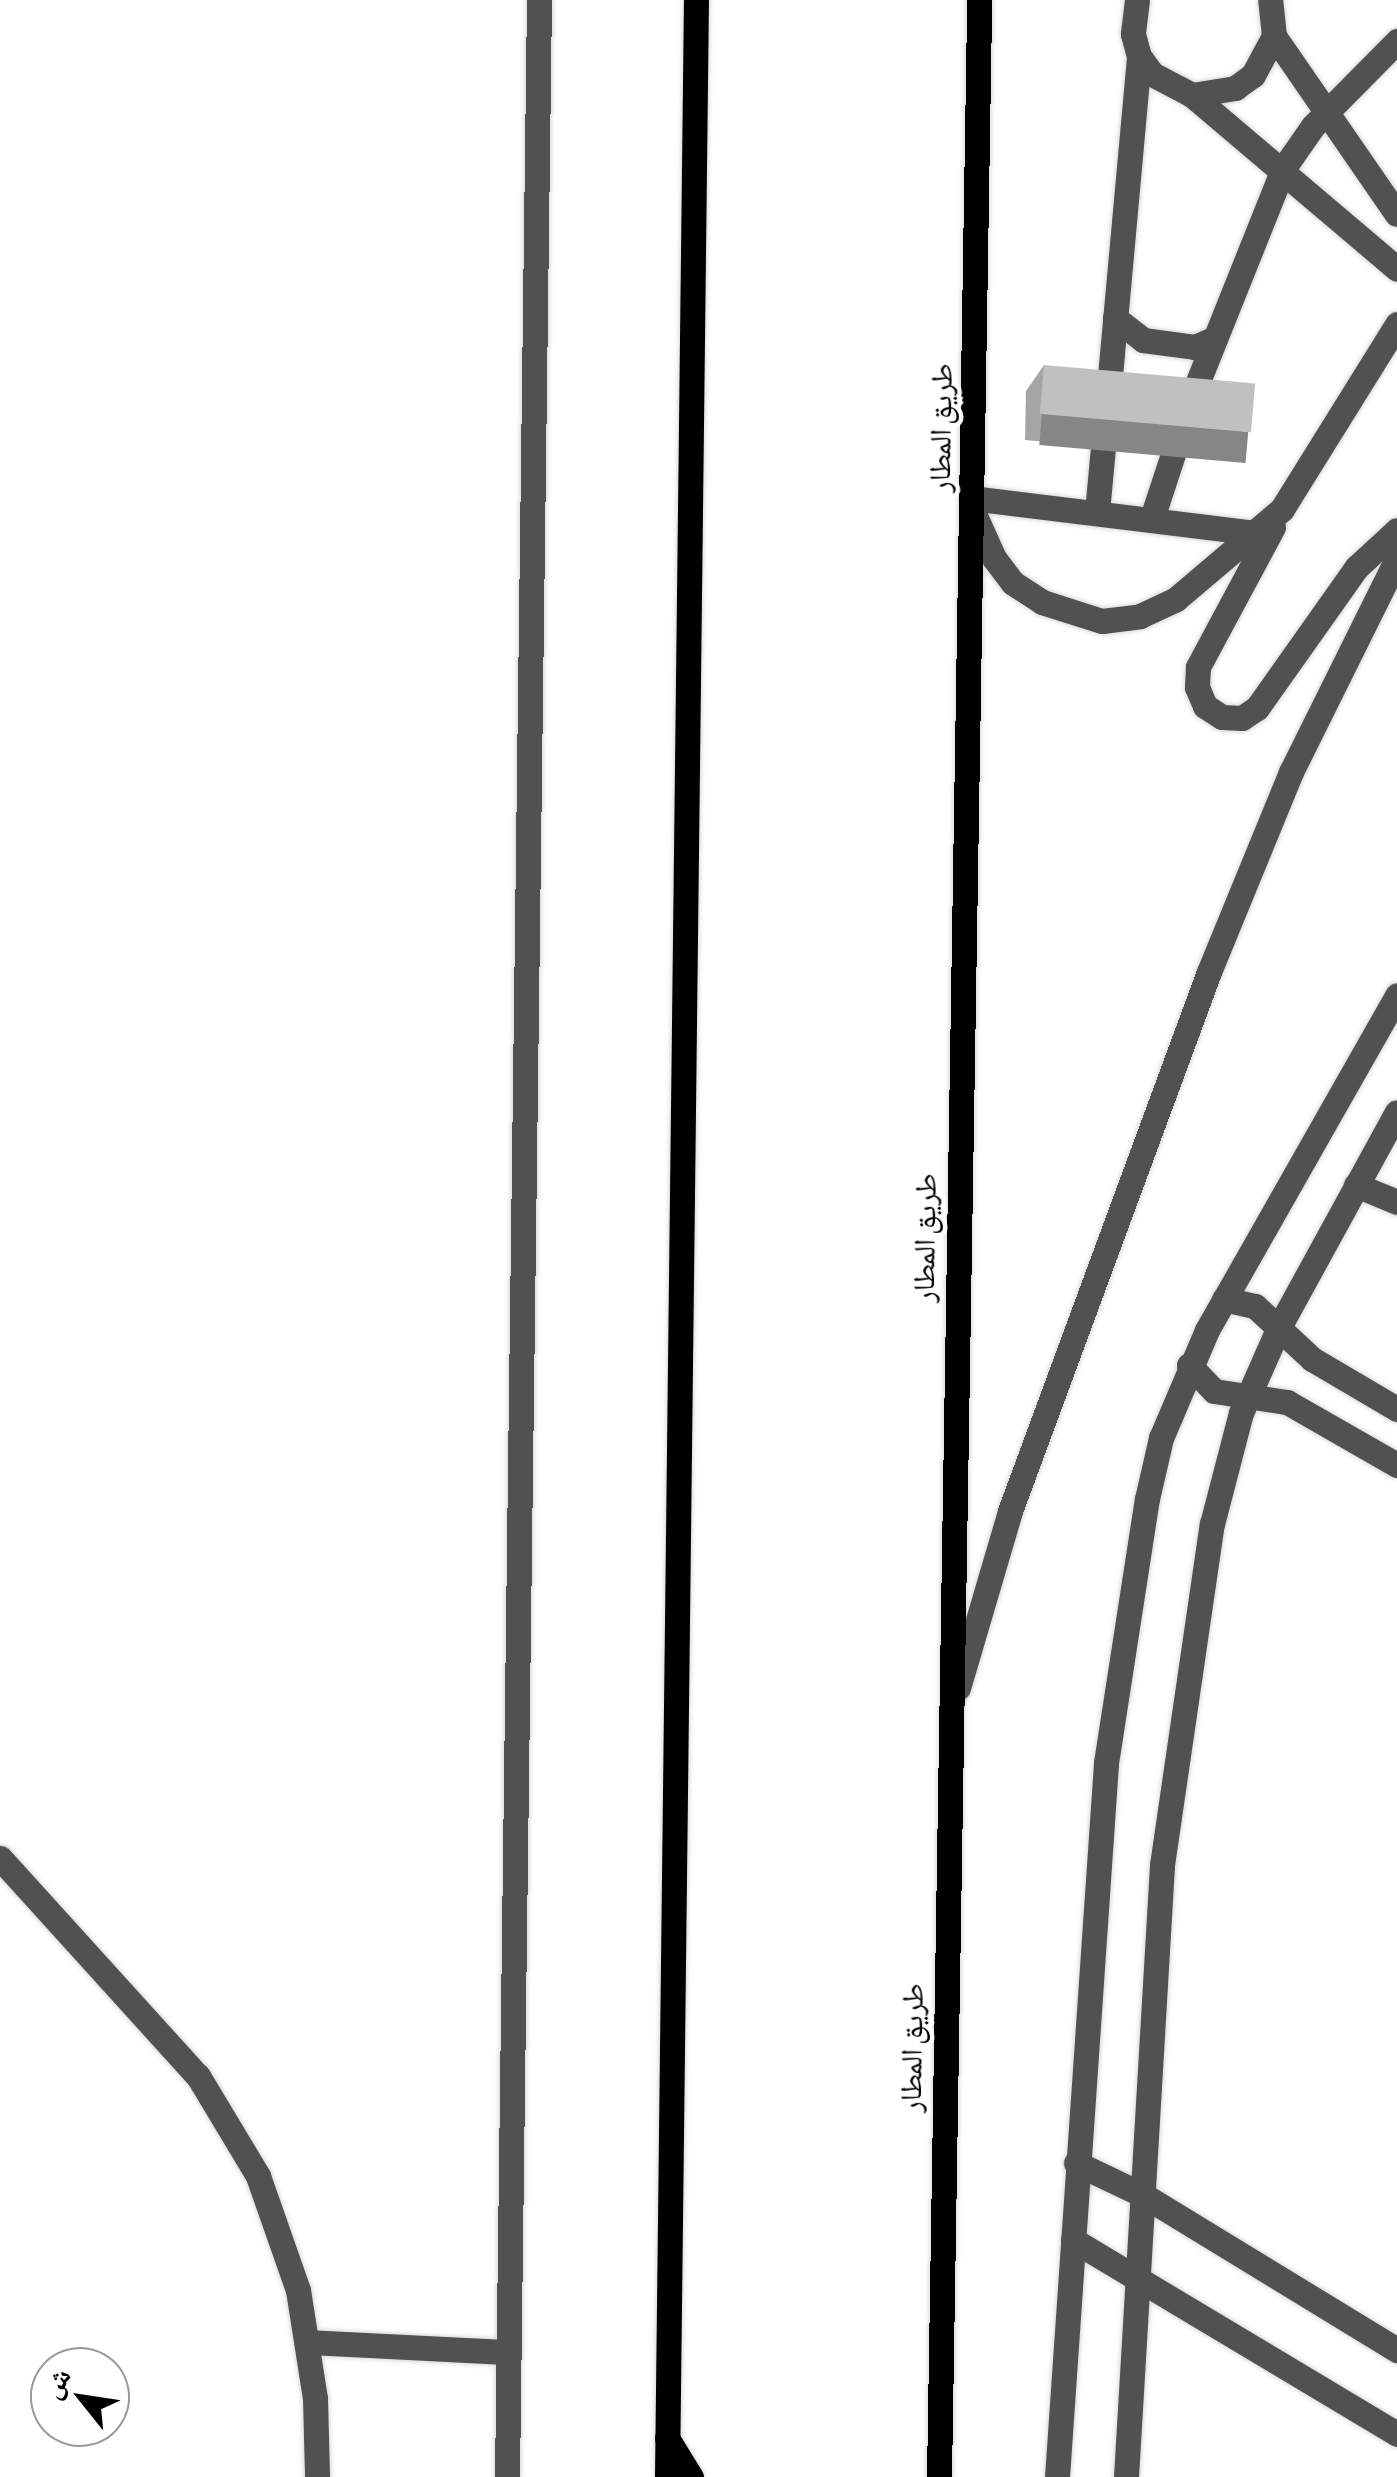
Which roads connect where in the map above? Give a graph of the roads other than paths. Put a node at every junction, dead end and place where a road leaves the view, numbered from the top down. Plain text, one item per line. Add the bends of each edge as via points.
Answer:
1 (539, 0) edge
2 (696, 0) edge
3 (979, 0) edge
4 (1137, 0) edge
5 (1270, 0) edge
6 (1274, 36) junction
7 (1397, 41) edge
8 (1139, 56) junction
9 (1192, 95) junction
10 (1325, 113) junction
11 (1282, 169) junction
12 (1397, 214) edge
13 (1397, 269) edge
14 (1115, 318) junction
15 (1397, 324) edge
16 (1215, 338) junction
17 (1108, 398) edge
18 (1188, 404) edge
19 (1102, 447) edge
20 (1173, 454) edge
21 (971, 502) junction
22 (1282, 509) junction
23 (1097, 512) junction
24 (1152, 518) junction
25 (1397, 530) edge
26 (1255, 533) junction
27 (1397, 558) edge
28 (1397, 995) edge
29 (1397, 1112) edge
30 (1356, 1185) junction
31 (1397, 1202) edge
32 (1224, 1299) junction
33 (1278, 1329) junction
34 (1190, 1365) junction
35 (1250, 1394) junction
36 (1397, 1409) edge
37 (1397, 1466) edge
38 (946, 1736) junction
39 (0, 1858) edge
40 (1076, 2163) junction
41 (1143, 2196) junction
42 (1073, 2240) junction
43 (1138, 2274) junction
44 (308, 2342) junction
45 (1397, 2350) edge
46 (508, 2352) junction
47 (1397, 2434) edge
48 (668, 2438) junction
49 (318, 2477) edge
50 (507, 2477) edge
51 (667, 2477) edge
52 (691, 2477) edge
53 (939, 2477) edge
54 (1057, 2477) edge
55 (1126, 2477) edge

1 - 46 street
2 - 48 main road
3 - 21 main road, طريق المطار
4 - 8 street via 1133,34
5 - 6 street
6 - 9 street via 1267,57 1235,88
6 - 10 street
7 - 10 street
8 - 9 street via 1152,74
8 - 14 street
9 - 11 street
10 - 11 street
10 - 12 street
11 - 13 street
11 - 16 street
14 - 16 street via 1143,340 1195,347
14 - 17 street
15 - 22 street
16 - 18 street
19 - 23 street
20 - 24 street
21 - 23 street
21 - 26 street via 1013,583 1070,616 1102,620 1140,616 1176,599
21 - 38 main road, طريق المطار
22 - 25 street via 1198,667 1196,686 1205,706 1222,717 1242,718 1258,708 1358,567
22 - 26 street
23 - 24 street
24 - 26 street
27 - 38 street via 1290,772 1208,972 1010,1511
28 - 32 street
29 - 30 street
30 - 31 street
30 - 33 street
32 - 33 street via 1255,1306
32 - 34 street
33 - 35 street
33 - 36 street via 1312,1359
34 - 35 street via 1214,1391
34 - 40 street via 1146,1500 1106,1763
35 - 37 street via 1287,1402
35 - 41 street via 1212,1524 1178,1738 1162,1864
38 - 53 main road, طريق المطار
39 - 44 street via 144,2012 231,2127 281,2233
40 - 41 street
40 - 42 street
41 - 43 street
41 - 45 street
42 - 43 street
42 - 54 street
43 - 47 street
43 - 55 street
44 - 46 street
44 - 49 street
46 - 50 street
48 - 51 main road
48 - 52 main road

